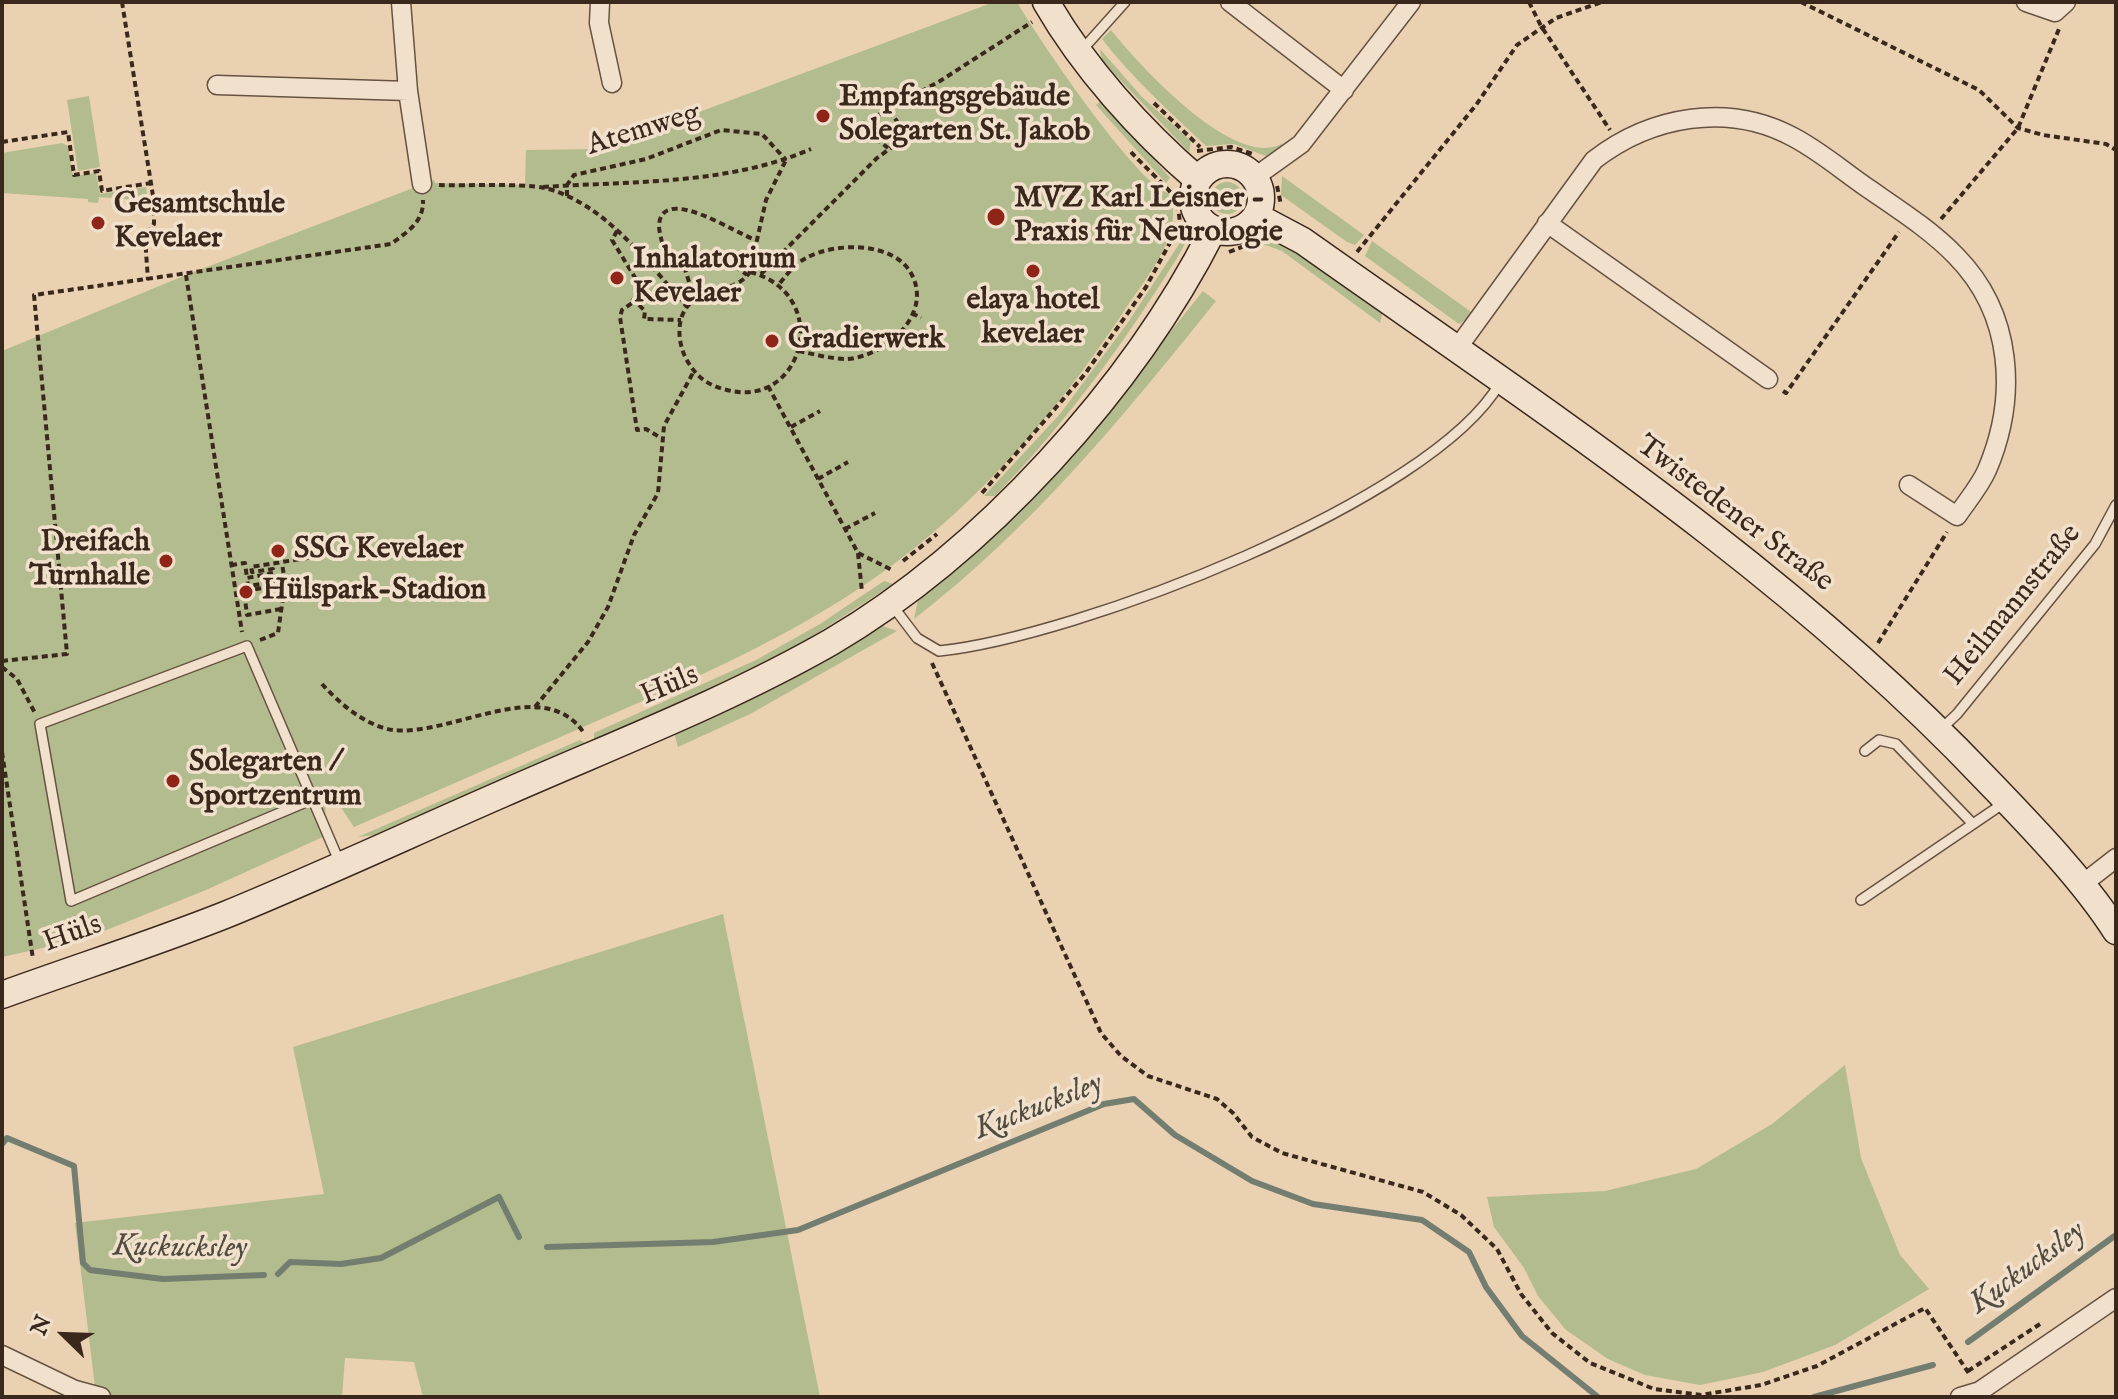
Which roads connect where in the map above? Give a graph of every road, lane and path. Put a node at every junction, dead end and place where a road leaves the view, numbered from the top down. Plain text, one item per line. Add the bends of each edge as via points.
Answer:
1 (122, 2) edge
2 (401, 2) edge
3 (600, 2) edge
4 (1125, 2) edge
5 (1230, 2) edge
6 (1411, 2) edge
7 (1529, 2) edge
8 (1602, 2) edge
9 (1801, 2) edge
10 (2026, 2) edge
11 (2061, 7) edge
12 (1039, 12) edge
13 (1541, 26) junction
14 (1080, 52) junction
15 (612, 83) dead end
16 (217, 85) dead end
17 (1344, 90) junction
18 (408, 91) junction
19 (1144, 94) dead end
20 (890, 110) junction
21 (860, 126) junction
22 (2018, 128) junction
23 (917, 129) dead end
24 (851, 130) dead end
25 (905, 135) junction
26 (2, 142) edge
27 (1618, 142) junction
28 (888, 148) junction
29 (811, 149) dead end
30 (2116, 150) edge
31 (786, 160) junction
32 (1193, 165) junction
33 (1264, 172) junction
34 (151, 183) junction
35 (422, 184) junction
36 (567, 185) junction
37 (541, 187) junction
38 (567, 196) junction
39 (1281, 202) dead end
40 (1256, 216) junction
41 (1910, 217) junction
42 (1547, 223) junction
43 (1179, 226) dead end
44 (1213, 230) junction
45 (617, 231) junction
46 (1929, 234) junction
47 (756, 240) junction
48 (1356, 254) dead end
49 (654, 269) junction
50 (748, 273) junction
51 (760, 274) junction
52 (186, 275) junction
53 (148, 280) junction
54 (779, 284) junction
55 (633, 300) junction
56 (695, 301) junction
57 (687, 307) junction
58 (912, 313) junction
59 (921, 318) dead end
60 (681, 320) junction
61 (1456, 350) junction
62 (798, 351) junction
63 (694, 371) junction
64 (1768, 379) joint
65 (1501, 382) junction
66 (768, 386) junction
67 (820, 411) dead end
68 (790, 428) junction
69 (661, 438) junction
70 (848, 462) dead end
71 (818, 479) junction
72 (1909, 485) dead end
73 (971, 504) dead end
74 (2116, 505) edge
75 (875, 513) dead end
76 (1957, 516) junction
77 (845, 529) junction
78 (940, 531) dead end
79 (858, 553) junction
80 (332, 554) dead end
81 (282, 563) junction
82 (231, 565) junction
83 (893, 569) junction
84 (247, 578) junction
85 (882, 588) junction
86 (862, 592) junction
87 (850, 600) dead end
88 (281, 609) junction
89 (247, 646) junction
90 (927, 646) junction
91 (1866, 660) junction
92 (2, 661) edge
93 (2, 667) edge
94 (322, 684) dead end
95 (535, 707) junction
96 (40, 724) junction
97 (597, 727) dead end
98 (1940, 730) junction
99 (584, 733) junction
100 (570, 739) dead end
101 (1865, 751) dead end
102 (2, 752) edge
103 (313, 799) junction
104 (2007, 801) junction
105 (1973, 824) junction
106 (2116, 858) edge
107 (341, 864) junction
108 (2080, 886) junction
109 (1861, 900) dead end
110 (2116, 931) edge
111 (34, 966) dead end
112 (2, 995) edge
113 (2116, 1298) edge
114 (2, 1355) edge
115 (1980, 1391) junction
116 (101, 1397) edge
117 (1960, 1397) edge

1 - 34 path
2 - 18 street
3 - 15 street via 599,23
4 - 14 lane
5 - 17 street
6 - 17 street
7 - 13 path
8 - 13 path
9 - 22 path via 1979,90
10 - 11 street
11 - 22 path via 2059,30
12 - 14 street
12 - 20 path
13 - 27 path
13 - 48 path via 1517,45 1476,105
14 - 32 street
16 - 18 street
17 - 33 street via 1301,144
18 - 35 street
19 - 32 path via 1181,126
20 - 21 path
20 - 25 path
21 - 24 path
21 - 28 path
22 - 30 path
22 - 46 path
23 - 25 path
25 - 28 path
26 - 34 path via 68,132 74,175 99,171 102,191
27 - 41 street via 1668,122 1743,119 1796,138
27 - 42 street via 1594,160
28 - 51 path
29 - 31 path
31 - 36 path via 712,175
31 - 36 path, Atemweg via 762,134 721,130 646,159 574,175
31 - 47 path via 766,200
32 - 33 street via 1227,163
32 - 33 path via 1239,149 1265,159
32 - 44 street via 1193,203
33 - 39 path via 1278,178
33 - 40 street
34 - 53 path via 154,224 145,237
35 - 37 path
35 - 52 path via 424,212 391,244
36 - 37 path
36 - 38 path, Atemweg
37 - 38 path
38 - 45 path
40 - 44 street via 1242,229
40 - 61 street, Twistedener Straße via 1303,241
41 - 46 street
41 - 64 path via 1786,393
42 - 61 street
42 - 64 street
43 - 73 path via 1146,287 1085,374
44 - 85 street, Hüls via 1168,307 1056,453 984,527
45 - 49 path
45 - 55 path via 612,240 645,294
46 - 76 street via 1954,254 1991,304 2006,361 2007,406 1999,437 1986,473
47 - 49 path via 689,209 673,208 659,223 664,256
47 - 50 path
49 - 57 path
50 - 51 path
50 - 56 path via 735,287 708,291
50 - 56 path via 720,255 693,255 683,261
51 - 54 path
52 - 53 path
52 - 82 path
53 - 92 path via 34,295 67,654
54 - 58 path via 800,261 821,251 874,250 899,261 911,274 916,292
54 - 62 path via 798,312
55 - 60 path via 645,311 644,319
55 - 69 path via 620,317 637,430
56 - 57 path
57 - 60 path
58 - 59 path
58 - 62 path via 897,336 876,352 849,359
60 - 63 path via 682,351
61 - 65 street, Twistedener Straße
62 - 66 path via 785,374
63 - 66 path via 732,392
63 - 69 path via 669,412
65 - 90 lane via 1480,414 1445,444 1304,528 1115,607 967,646 939,651
65 - 91 street, Twistedener Straße via 1761,570
66 - 68 path
67 - 68 path
68 - 71 path
69 - 95 path via 658,493 634,535 608,607 588,642
70 - 71 path
71 - 77 path
72 - 76 street
74 - 98 lane, Heilmannstraße via 2095,544
75 - 77 path
76 - 91 path
77 - 79 path
78 - 83 path
79 - 83 path
79 - 86 path
80 - 81 path
81 - 84 path via 251,567 252,572 274,573
81 - 88 path
82 - 84 path via 245,563
82 - 89 path
83 - 85 path
84 - 88 path via 248,586 275,586 244,591 247,615
85 - 86 path
85 - 90 lane
85 - 107 street, Hüls via 833,641 730,696
86 - 87 path
88 - 89 path via 278,633
89 - 96 lane
89 - 103 lane
90 - 115 path via 1088,1008 1121,1056 1148,1076 1217,1099 1252,1137 1282,1153 1423,1192 1461,1215 1497,1249 1521,1294 1552,1333 1590,1363 1654,1389 1701,1395 1761,1385 1817,1366 1925,1308
91 - 98 street, Twistedener Straße
93 - 96 path via 17,679
94 - 95 path via 356,714 391,730
95 - 99 path via 568,715
96 - 103 lane via 71,901
97 - 99 path
98 - 104 street, Twistedener Straße
99 - 100 path
101 - 105 lane via 1879,740 1896,744
102 - 111 path
103 - 107 lane
104 - 105 lane
104 - 108 street, Twistedener Straße
105 - 109 lane
106 - 108 street
107 - 112 street, Hüls via 223,916
108 - 110 street, Twistedener Straße
113 - 115 street
114 - 116 street
115 - 117 street

